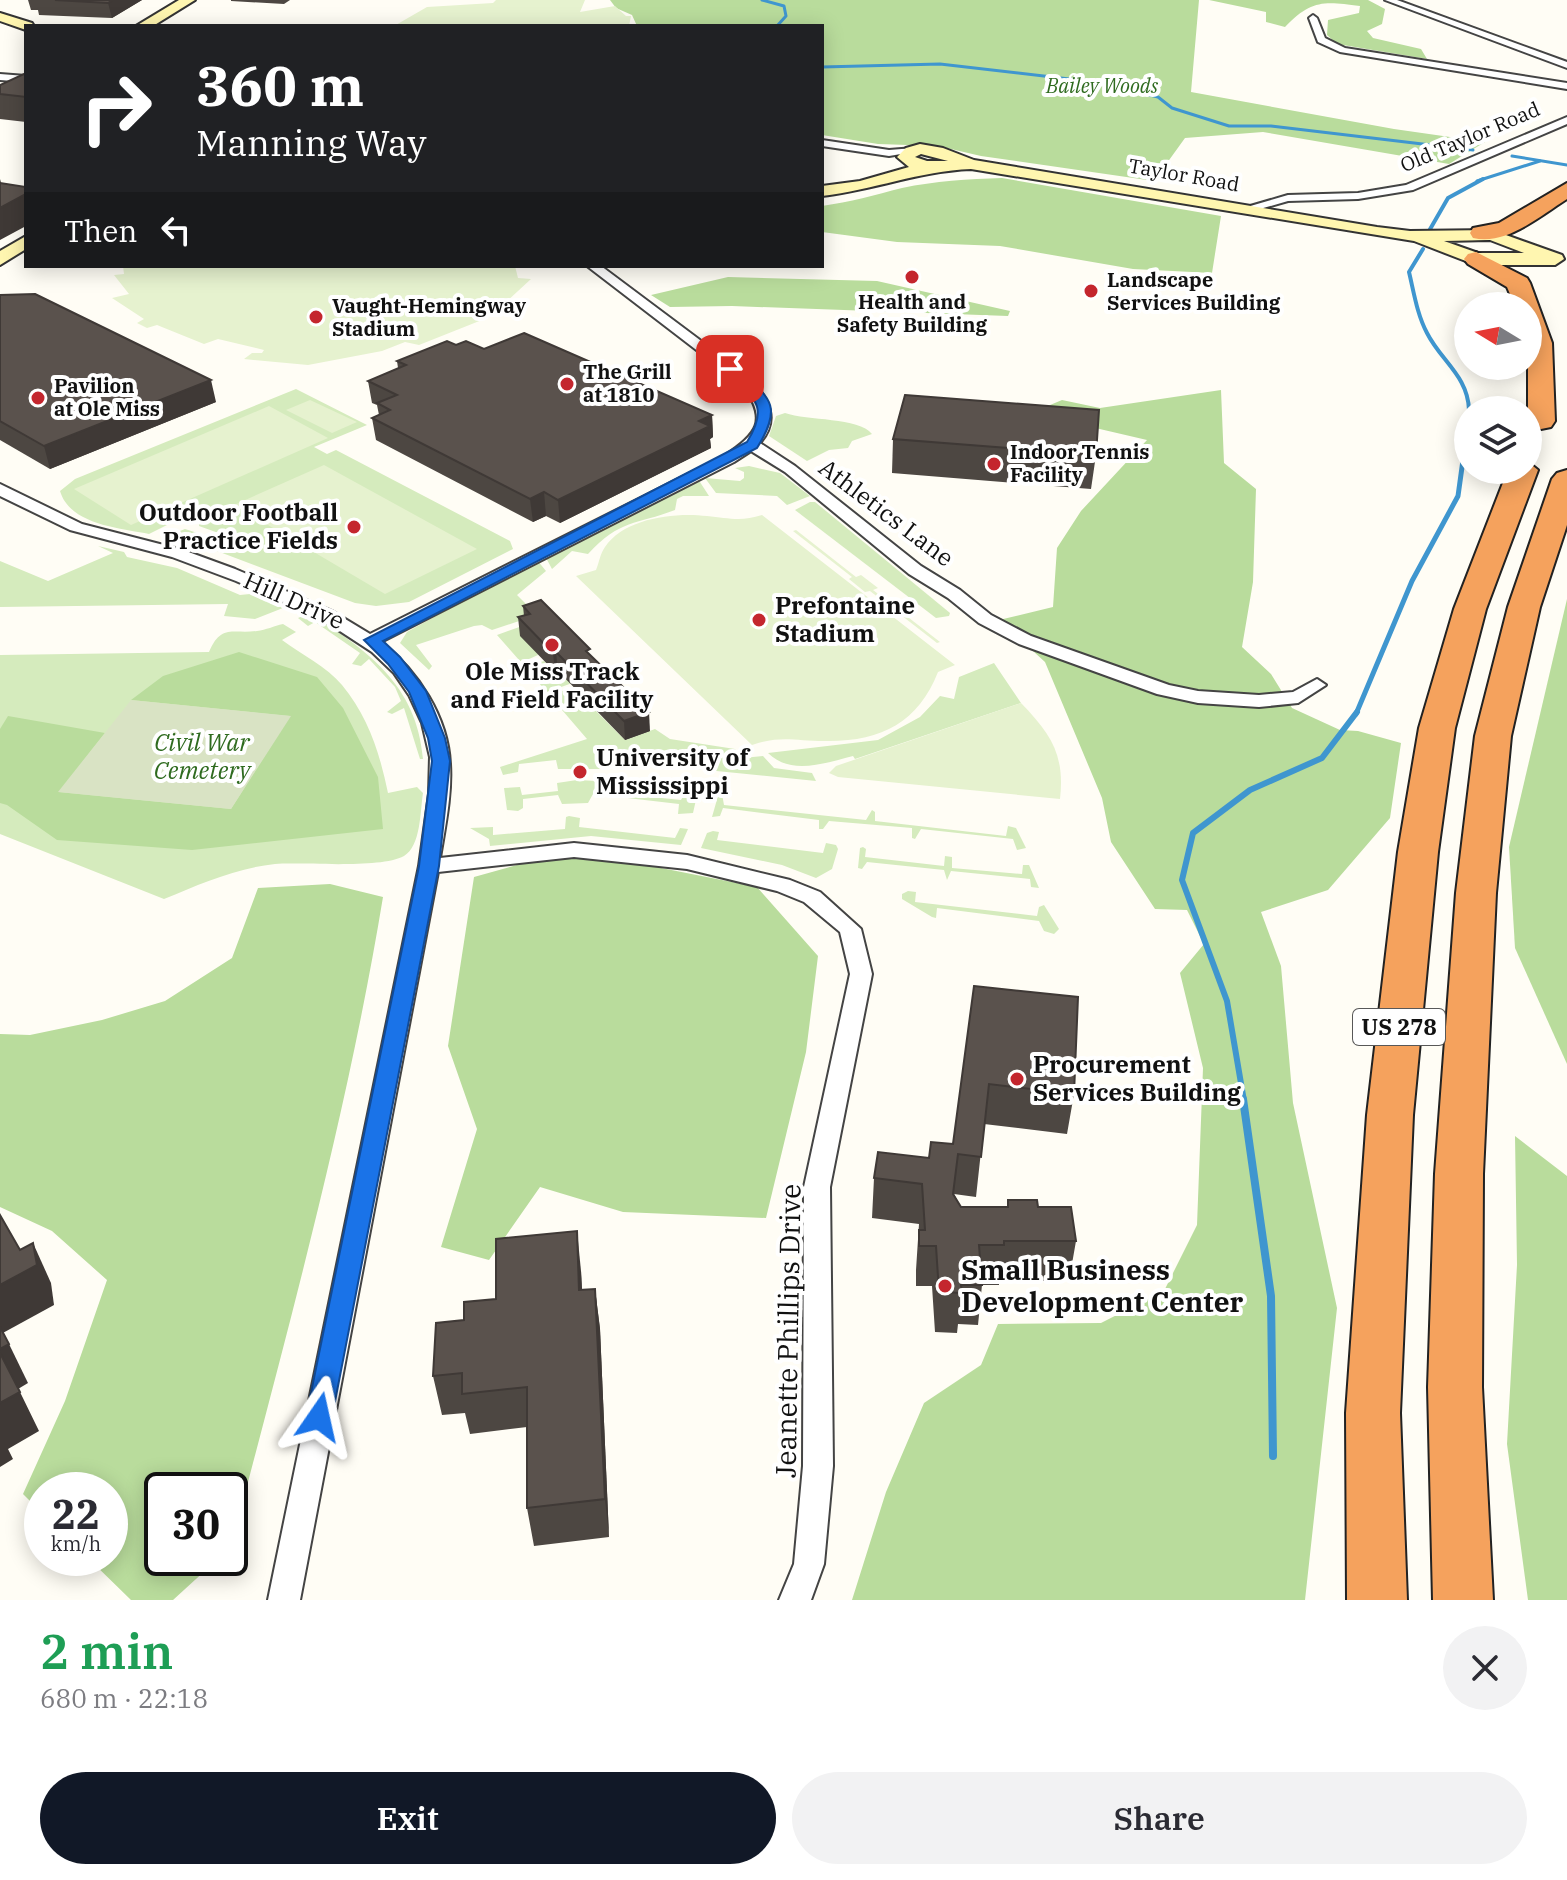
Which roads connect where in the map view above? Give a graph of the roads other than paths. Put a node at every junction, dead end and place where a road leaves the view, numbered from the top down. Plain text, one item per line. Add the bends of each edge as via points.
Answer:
1 (188, 0) edge
2 (1389, 0) edge
3 (0, 17) edge
4 (1313, 18) dead end
5 (146, 24) edge
6 (24, 25) edge
7 (1567, 65) edge
8 (0, 77) edge
9 (24, 79) edge
10 (1567, 86) edge
11 (1567, 120) edge
12 (824, 143) edge
13 (919, 161) junction
14 (1567, 190) edge
15 (824, 191) edge
16 (1246, 209) junction
17 (1464, 239) junction
18 (24, 242) edge
19 (1513, 252) junction
20 (0, 259) edge
21 (1476, 259) junction
22 (1561, 260) edge
23 (596, 268) edge
24 (1522, 292) edge
25 (1567, 355) edge
26 (1542, 418) edge
27 (752, 445) junction
28 (729, 459) junction
29 (790, 469) junction
30 (1567, 479) edge
31 (1518, 484) edge
32 (0, 489) edge
33 (372, 640) junction
34 (1317, 685) dead end
35 (429, 866) junction
36 (1373, 1413) junction
37 (1463, 1594) edge
38 (284, 1600) edge
39 (795, 1600) edge
40 (1355, 1600) edge
41 (1377, 1600) edge

1 - 5 street
2 - 7 street
3 - 6 street
4 - 10 street via 1321,40 1343,50
8 - 9 street
11 - 16 street, Old Taylor Road via 1417,186 1358,196 1288,198
12 - 13 street
13 - 15 street via 862,186
13 - 16 street, Taylor Road via 971,164
14 - 17 highway via 1506,228
16 - 17 street, Taylor Road via 1410,236
17 - 19 street via 1502,238
17 - 21 street
18 - 20 street
19 - 21 street
19 - 22 street
21 - 24 highway via 1518,283
23 - 27 street via 760,396 766,422
25 - 26 highway
27 - 28 street
27 - 29 street, Athletics Lane
28 - 29 street, Athletics Lane
28 - 33 street
29 - 34 street, Athletics Lane via 903,561 985,619 1025,640 1198,697 1259,701 1298,697
30 - 37 highway, US 278 via 1524,607 1493,736 1476,893 1456,1295
31 - 36 highway, US 278 via 1470,609 1437,728 1390,1115
32 - 33 street, Hill Drive via 75,527 219,568 332,615
33 - 35 street, Hill Drive via 417,691 436,738 441,761
35 - 38 street, Hill Drive
35 - 39 street, Jeanette Phillips Drive via 574,850 674,860 783,885 812,897 850,929 861,974 817,1187 818,1466 809,1564
36 - 40 highway
36 - 41 highway, US 278

